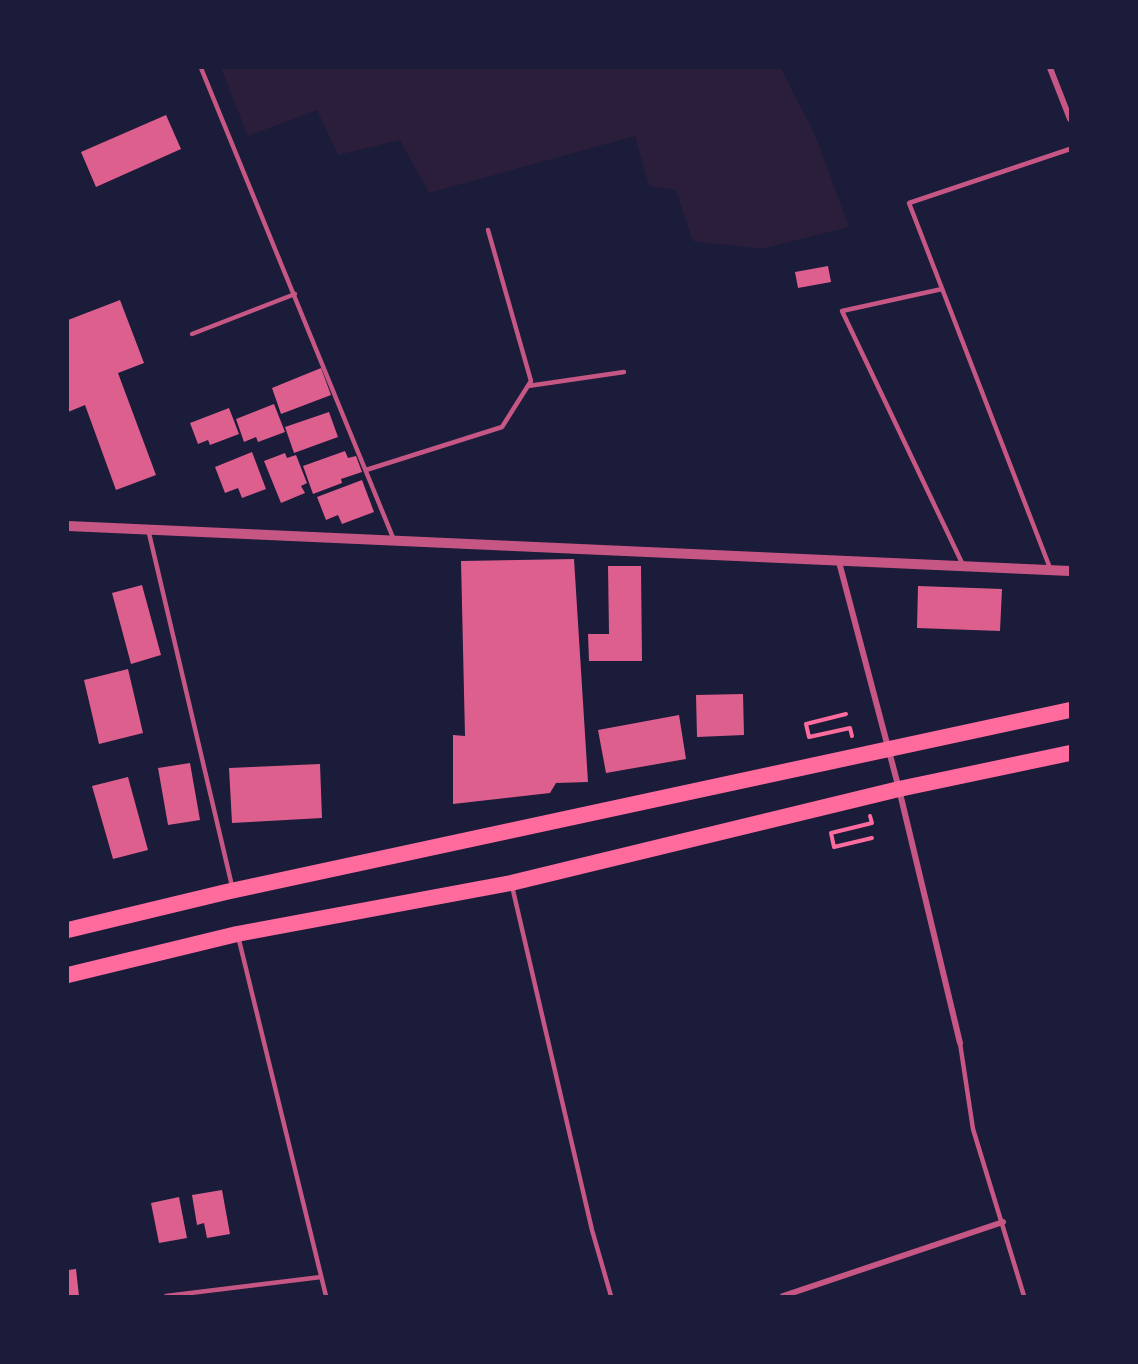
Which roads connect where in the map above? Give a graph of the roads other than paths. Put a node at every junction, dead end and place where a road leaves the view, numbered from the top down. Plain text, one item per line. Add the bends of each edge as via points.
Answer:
1 (201, 68) edge
2 (1050, 68) edge
3 (1071, 118) edge
4 (1071, 149) edge
5 (488, 230) dead end
6 (942, 289) junction
7 (295, 294) junction
8 (192, 334) dead end
9 (624, 372) dead end
10 (528, 386) junction
11 (366, 470) junction
12 (68, 526) edge
13 (148, 529) junction
14 (394, 540) junction
15 (838, 562) junction
16 (964, 567) junction
17 (1051, 571) junction
18 (1071, 571) edge
19 (1071, 710) edge
20 (889, 749) junction
21 (1071, 753) edge
22 (899, 789) junction
23 (511, 883) junction
24 (230, 892) junction
25 (68, 918) edge
26 (68, 930) edge
27 (237, 933) junction
28 (136, 960) junction
29 (68, 975) edge
30 (68, 986) edge
31 (960, 1043) joint
32 (1002, 1222) junction
33 (321, 1277) junction
34 (166, 1296) edge
35 (326, 1296) edge
36 (611, 1296) edge
37 (783, 1296) edge
38 (1024, 1296) edge

1 - 7 lane
2 - 3 street
4 - 6 lane via 909,203
5 - 10 lane via 531,381
6 - 16 lane via 842,311
6 - 17 lane
7 - 8 lane
7 - 11 lane
9 - 10 lane
10 - 11 lane via 502,427
11 - 14 lane
12 - 13 street
13 - 14 street
13 - 24 lane
14 - 15 street
15 - 16 street
15 - 20 street
16 - 17 street
17 - 18 street
19 - 20 highway
20 - 22 street
20 - 24 highway
21 - 22 highway
22 - 23 highway
22 - 31 street
23 - 27 highway
23 - 36 lane
24 - 25 highway
24 - 26 highway
27 - 28 highway
27 - 33 lane
28 - 29 highway
28 - 30 highway
31 - 32 lane via 974,1129
32 - 37 street
32 - 38 lane
33 - 34 lane
33 - 35 lane

